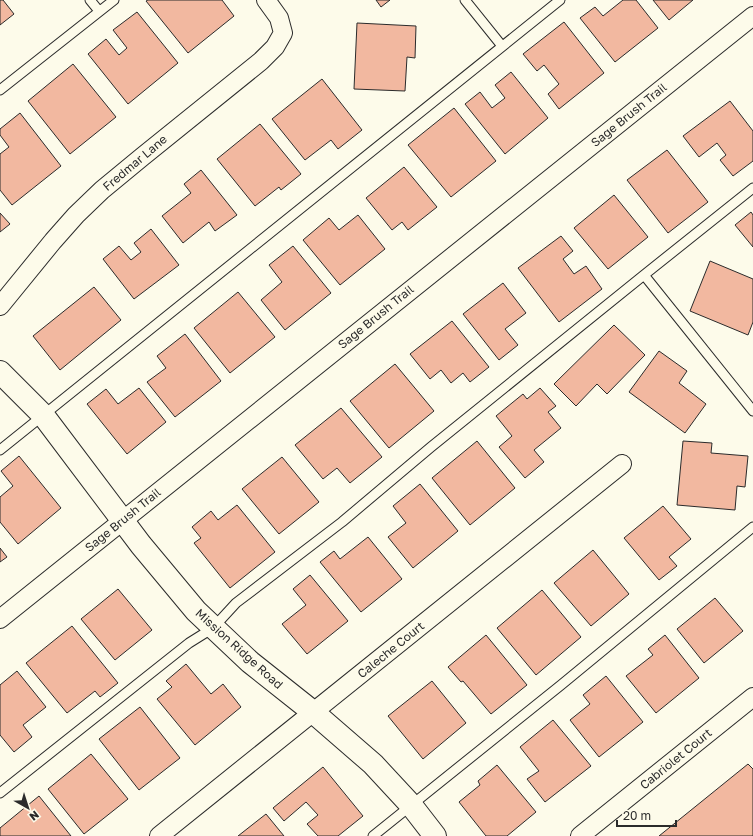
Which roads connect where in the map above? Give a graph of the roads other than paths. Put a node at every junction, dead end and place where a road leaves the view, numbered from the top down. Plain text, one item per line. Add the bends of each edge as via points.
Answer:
1 (90, 0) edge
2 (114, 0) edge
3 (266, 0) edge
4 (465, 0) edge
5 (560, 0) edge
6 (99, 11) junction
7 (753, 16) edge
8 (502, 46) junction
9 (0, 90) edge
10 (753, 188) edge
11 (644, 275) junction
12 (0, 306) edge
13 (0, 372) edge
14 (753, 411) edge
15 (42, 415) junction
16 (0, 450) edge
17 (622, 464) dead end
18 (123, 520) junction
19 (753, 527) edge
20 (0, 620) edge
21 (213, 628) junction
22 (753, 697) edge
23 (313, 712) junction
24 (0, 793) edge
25 (411, 805) junction
26 (159, 836) edge
27 (373, 836) edge
28 (435, 836) edge
29 (580, 836) edge

1 - 6 lane
2 - 6 lane
3 - 12 street, Fredmar Lane via 279,18 283,33 275,47 102,190 53,241
4 - 8 lane
5 - 8 lane
6 - 9 lane
7 - 18 street, Sage Brush Trail
8 - 15 lane
10 - 11 lane
11 - 14 lane
11 - 21 lane via 342,522 236,604
13 - 15 street, Mission Ridge Road
15 - 16 lane
15 - 18 street, Mission Ridge Road
17 - 23 street, Caleche Court
18 - 20 street, Sage Brush Trail
18 - 21 street, Mission Ridge Road via 178,591
19 - 25 lane
21 - 23 street, Mission Ridge Road via 250,662
21 - 24 lane via 188,643
22 - 29 street, Cabriolet Court
23 - 25 street, Mission Ridge Road via 373,764
23 - 26 street, Caleche Court
25 - 27 lane
25 - 28 street, Mission Ridge Road

